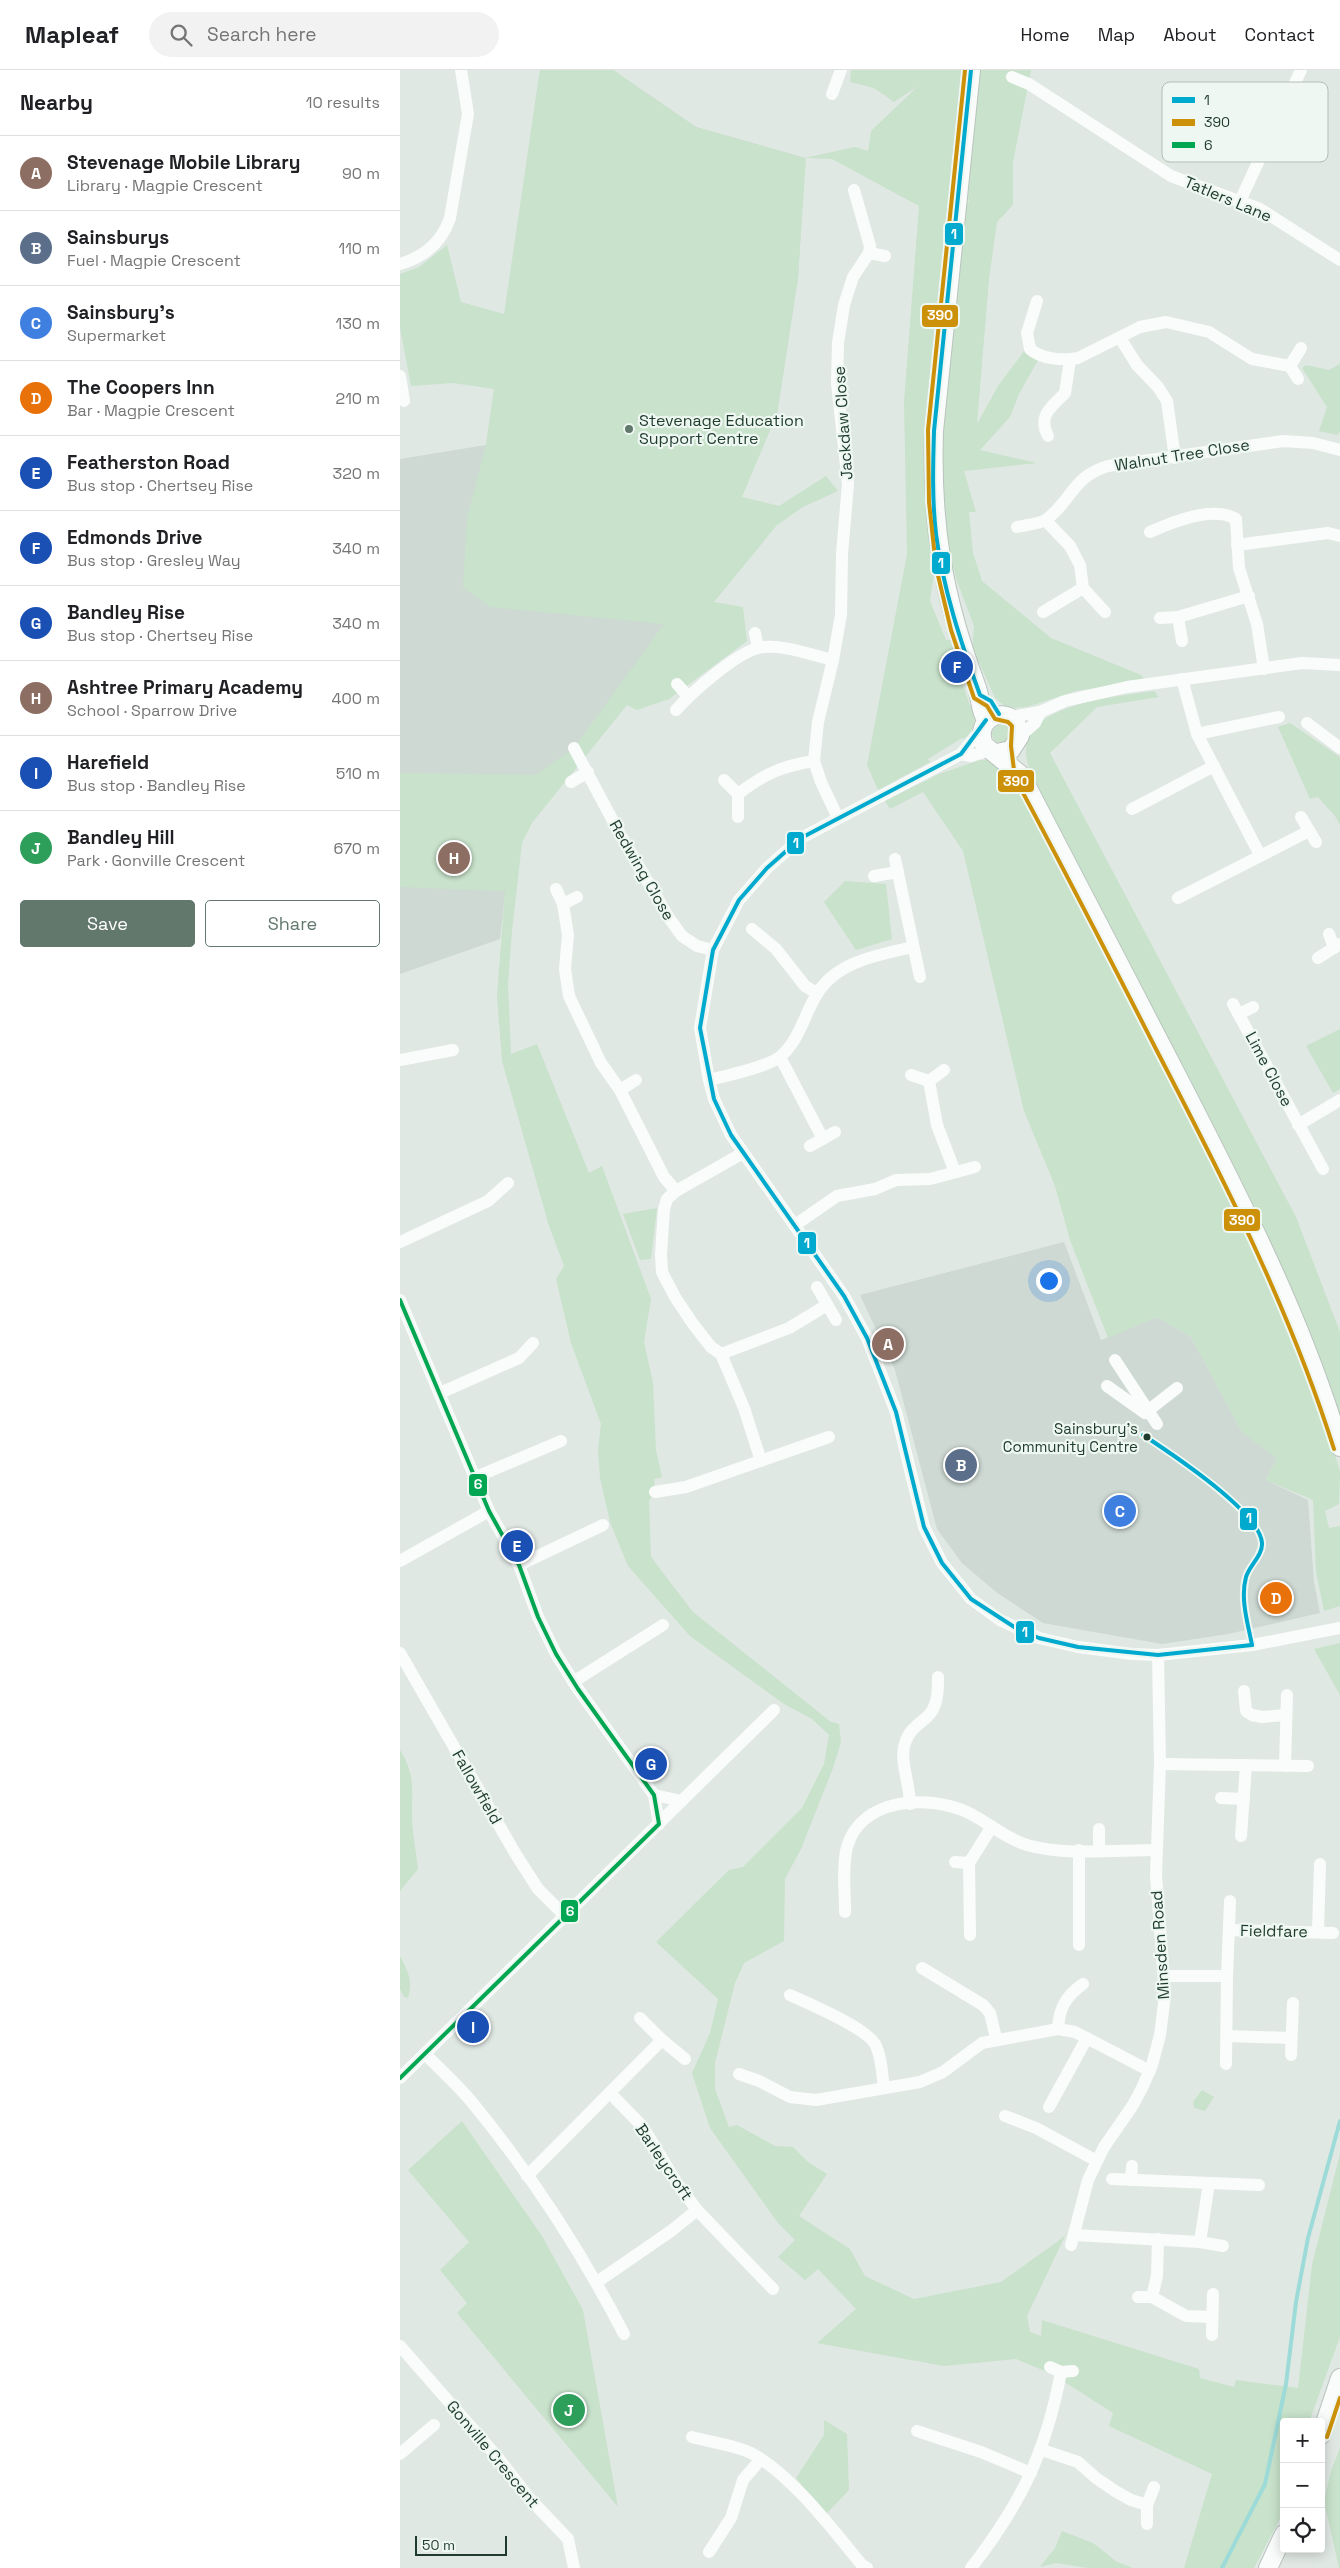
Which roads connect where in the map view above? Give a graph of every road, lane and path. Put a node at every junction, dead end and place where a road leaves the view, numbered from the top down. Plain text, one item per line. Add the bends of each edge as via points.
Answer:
1 (461, 70) edge
2 (837, 70) edge
3 (971, 70) edge
4 (1301, 70) edge
5 (1012, 77) dead end
6 (1295, 82) edge
7 (832, 94) dead end
8 (1258, 162) edge
9 (854, 190) dead end
10 (1240, 201) junction
11 (869, 253) junction
12 (886, 256) dead end
13 (1340, 260) edge
14 (400, 264) edge
15 (1037, 302) dead end
16 (1120, 338) junction
17 (1301, 348) dead end
18 (1070, 360) junction
19 (1290, 366) junction
20 (1298, 379) dead end
21 (401, 383) edge
22 (404, 400) dead end
23 (1048, 436) dead end
24 (1340, 450) edge
25 (1175, 458) junction
26 (1046, 521) junction
27 (1016, 527) dead end
28 (1150, 532) dead end
29 (1340, 536) edge
30 (1237, 546) junction
31 (1083, 588) junction
32 (1249, 596) junction
33 (1043, 612) dead end
34 (1105, 612) dead end
35 (1178, 617) junction
36 (1160, 618) dead end
37 (754, 633) dead end
38 (1182, 641) dead end
39 (758, 648) junction
40 (834, 660) junction
41 (1340, 665) edge
42 (1264, 669) junction
43 (1182, 679) junction
44 (676, 684) dead end
45 (688, 696) junction
46 (676, 710) dead end
47 (1040, 712) junction
48 (1279, 716) dead end
49 (994, 720) junction
50 (1307, 723) dead end
51 (1197, 734) junction
52 (1018, 741) junction
53 (574, 748) dead end
54 (1340, 748) edge
55 (993, 752) junction
56 (961, 754) junction
57 (814, 761) junction
58 (1214, 766) junction
59 (588, 772) junction
60 (1022, 775) junction
61 (724, 780) dead end
62 (571, 782) dead end
63 (738, 794) junction
64 (1132, 809) dead end
65 (738, 817) dead end
66 (1301, 817) dead end
67 (838, 818) junction
68 (1308, 830) junction
69 (1316, 842) dead end
70 (1260, 855) junction
71 (896, 859) dead end
72 (898, 872) junction
73 (874, 876) dead end
74 (556, 889) dead end
75 (577, 897) dead end
76 (1178, 898) dead end
77 (563, 904) junction
78 (752, 929) dead end
79 (1329, 934) dead end
80 (1337, 946) edge
81 (914, 947) junction
82 (713, 950) junction
83 (1318, 958) dead end
84 (920, 977) dead end
85 (817, 993) junction
86 (1253, 1007) dead end
87 (453, 1050) dead end
88 (780, 1057) junction
89 (400, 1060) edge
90 (944, 1070) dead end
91 (912, 1075) dead end
92 (636, 1080) dead end
93 (709, 1080) junction
94 (929, 1081) junction
95 (620, 1090) junction
96 (1340, 1100) edge
97 (1298, 1125) junction
98 (836, 1132) dead end
99 (823, 1139) junction
100 (810, 1146) dead end
101 (744, 1153) junction
102 (975, 1167) dead end
103 (1322, 1169) dead end
104 (955, 1172) junction
105 (508, 1183) dead end
106 (676, 1191) junction
107 (795, 1225) junction
108 (400, 1242) edge
109 (817, 1287) dead end
110 (400, 1300) edge
111 (827, 1305) junction
112 (836, 1320) dead end
113 (533, 1343) dead end
114 (721, 1354) junction
115 (1115, 1360) dead end
116 (1107, 1386) dead end
117 (1177, 1388) dead end
118 (440, 1393) junction
119 (1148, 1410) junction
120 (1157, 1424) dead end
121 (829, 1437) dead end
122 (561, 1441) dead end
123 (1340, 1447) edge
124 (761, 1461) junction
125 (476, 1478) junction
126 (656, 1492) dead end
127 (489, 1511) junction
128 (603, 1525) dead end
129 (400, 1560) edge
130 (519, 1565) junction
131 (663, 1624) dead end
132 (1340, 1628) edge
133 (400, 1652) edge
134 (1158, 1655) junction
135 (938, 1677) dead end
136 (573, 1682) junction
137 (1244, 1691) dead end
138 (1287, 1695) dead end
139 (774, 1710) dead end
140 (1286, 1714) junction
141 (1160, 1764) junction
142 (1246, 1765) junction
143 (1285, 1766) junction
144 (1308, 1766) dead end
145 (654, 1795) junction
146 (1221, 1798) dead end
147 (1244, 1800) junction
148 (682, 1802) junction
149 (910, 1804) junction
150 (659, 1824) junction
151 (991, 1828) junction
152 (1099, 1829) dead end
153 (1242, 1836) dead end
154 (1079, 1850) junction
155 (1099, 1850) junction
156 (1156, 1850) junction
157 (955, 1862) dead end
158 (969, 1863) junction
159 (1320, 1864) dead end
160 (1230, 1901) dead end
161 (845, 1912) dead end
162 (564, 1915) junction
163 (1230, 1930) junction
164 (1318, 1932) junction
165 (1333, 1933) dead end
166 (970, 1935) dead end
167 (1079, 1946) dead end
168 (922, 1968) dead end
169 (1164, 1976) junction
170 (1228, 1976) junction
171 (1083, 1984) dead end
172 (790, 1995) dead end
173 (1293, 2003) dead end
174 (640, 2018) dead end
175 (1058, 2029) junction
176 (1227, 2036) junction
177 (996, 2038) junction
178 (1087, 2038) junction
179 (1291, 2038) junction
180 (662, 2040) junction
181 (425, 2054) junction
182 (1291, 2054) dead end
183 (685, 2059) dead end
184 (1226, 2064) dead end
185 (1150, 2071) junction
186 (739, 2074) dead end
187 (400, 2078) edge
188 (884, 2088) junction
189 (610, 2093) junction
190 (1050, 2107) dead end
191 (1005, 2116) dead end
192 (1097, 2161) junction
193 (1132, 2166) dead end
194 (527, 2176) junction
195 (1112, 2179) dead end
196 (1131, 2180) junction
197 (1209, 2183) junction
198 (1259, 2184) dead end
199 (696, 2210) junction
200 (1158, 2239) junction
201 (1200, 2242) junction
202 (1223, 2246) dead end
203 (597, 2282) junction
204 (773, 2289) dead end
205 (1213, 2294) dead end
206 (1138, 2297) dead end
207 (1152, 2297) junction
208 (1212, 2317) junction
209 (624, 2334) dead end
210 (1212, 2335) dead end
211 (400, 2346) edge
212 (1061, 2370) dead end
213 (1340, 2378) edge
214 (1325, 2423) edge
215 (434, 2426) dead end
216 (917, 2431) dead end
217 (692, 2437) dead end
218 (1042, 2450) junction
219 (400, 2454) edge
220 (760, 2460) junction
221 (1032, 2473) junction
222 (1154, 2487) dead end
223 (1147, 2505) junction
224 (1147, 2524) dead end
225 (1280, 2542) edge
226 (710, 2552) dead end
227 (863, 2567) edge
228 (574, 2568) edge
229 (971, 2568) edge
230 (1268, 2568) edge

1 - 14 street via 468,114 447,228 432,247 411,261
2 - 7 street
3 - 49 street via 934,431 933,471 936,533 944,581 980,695 981,712
4 - 6 street
5 - 10 street, Tatlers Lane via 1029,84 1171,176
8 - 10 street
9 - 11 street
10 - 13 street, Tatlers Lane via 1282,222
11 - 12 street
11 - 40 street, Jackdaw Close via 853,277 838,343 837,383 848,484 841,615
15 - 18 street via 1027,333 1030,349 1044,356
16 - 18 street via 1086,356
16 - 19 street via 1150,324 1177,324 1209,332 1252,359
16 - 25 street via 1137,365 1167,401
17 - 19 street
18 - 23 street via 1065,393 1048,408 1044,419
19 - 20 street
21 - 22 street
24 - 25 street, Walnut Tree Close via 1313,442 1282,441
25 - 26 street, Walnut Tree Close via 1108,466 1092,472 1081,479
26 - 27 street
26 - 31 street via 1080,564
28 - 30 street via 1182,518 1228,514 1236,519
29 - 30 street via 1328,533
30 - 32 street via 1239,568
31 - 33 street
31 - 34 street
32 - 35 street
32 - 42 street
35 - 36 street
35 - 38 street
37 - 39 street
39 - 40 street via 779,648
39 - 45 street via 736,659
40 - 57 street, Jackdaw Close via 818,722
41 - 42 street via 1302,663
42 - 43 street
43 - 47 street via 1081,697
43 - 51 street
44 - 45 street
45 - 46 street
47 - 49 street
47 - 52 street
48 - 51 street via 1255,715
49 - 52 street via 1019,728
49 - 55 street via 984,745
49 - 56 street
50 - 54 street via 1324,726
51 - 58 street
52 - 55 street via 1011,750
52 - 60 street
53 - 59 street, Redwing Close
55 - 56 street
55 - 60 street
56 - 67 street
57 - 63 street via 763,775
57 - 67 street, Jackdaw Close
58 - 64 street via 1144,796
58 - 70 street
59 - 62 street
59 - 82 street, Redwing Close via 669,918 682,936 698,946
60 - 123 street via 1269,1261 1317,1378
61 - 63 street
63 - 65 street
66 - 68 street
67 - 82 street via 801,838 767,868 739,900
68 - 69 street
68 - 70 street
70 - 76 street via 1195,895
71 - 72 street
72 - 73 street
72 - 81 street
74 - 77 street
75 - 77 street
77 - 95 street via 568,935 565,968 568,996 601,1063
78 - 85 street via 776,949 805,986
79 - 80 street
80 - 83 street
81 - 84 street
81 - 85 street via 868,958 840,970
82 - 93 street via 700,1028
85 - 88 street via 800,1032
86 - 97 street, Lime Close via 1236,1009
87 - 89 street
88 - 93 street
88 - 99 street
90 - 94 street
91 - 94 street
92 - 95 street
93 - 101 street via 721,1116
94 - 104 street via 934,1114
95 - 106 street via 658,1166
96 - 97 street, Lime Close
97 - 103 street, Lime Close via 1320,1152
98 - 99 street
99 - 100 street
101 - 106 street
101 - 107 street
102 - 104 street
104 - 107 street via 930,1179 896,1180 875,1189 837,1196
105 - 108 street via 488,1201
106 - 114 street via 667,1199 664,1209 662,1272 693,1324 711,1347
107 - 134 street via 844,1296 867,1338 896,1412 924,1526 935,1551 954,1580 987,1611 1039,1638 1105,1652
109 - 111 street
110 - 118 street
111 - 112 street
111 - 114 street via 789,1328
113 - 118 street via 519,1358
114 - 124 street via 744,1408
115 - 119 street
116 - 119 street via 1145,1413
117 - 119 street
118 - 125 street
119 - 120 street
121 - 124 street
122 - 125 street
124 - 126 street via 686,1487
125 - 127 street
127 - 129 street
127 - 130 street
128 - 130 street
130 - 136 street via 538,1617
131 - 136 street
132 - 134 street via 1252,1645
133 - 162 street, Fallowfield via 515,1853 538,1889
134 - 141 street, Minsden Road
135 - 149 street via 932,1711 910,1732 904,1745 903,1760 908,1775
136 - 145 street
137 - 140 street via 1246,1711 1252,1715
138 - 140 street
139 - 148 street
140 - 143 street
141 - 142 street
141 - 156 street, Minsden Road
142 - 143 street
142 - 147 street
143 - 144 street
145 - 148 street
145 - 150 street
146 - 147 street
147 - 153 street
148 - 150 street
149 - 151 street via 954,1808
149 - 161 street via 877,1810 858,1826 847,1849 840,1892
150 - 162 street
151 - 154 street via 1026,1845
151 - 158 street
152 - 155 street
154 - 155 street
154 - 167 street
155 - 156 street
156 - 169 street, Minsden Road
157 - 158 street
158 - 166 street
159 - 164 street, Fieldfare
160 - 163 street, Fieldfare
162 - 181 street
163 - 164 street, Fieldfare
163 - 170 street, Fieldfare
164 - 165 street, Fieldfare
168 - 177 street via 983,2005 990,2013
169 - 170 street
169 - 185 street, Minsden Road via 1160,2035
170 - 176 street, Fieldfare
171 - 175 street via 1065,2001 1058,2018
172 - 188 street via 870,2037 879,2054
173 - 179 street
174 - 180 street
175 - 177 street
175 - 178 street
176 - 179 street
176 - 184 street, Fieldfare
177 - 188 street via 974,2047 928,2080
178 - 185 street
178 - 190 street
179 - 182 street
180 - 183 street
180 - 189 street
181 - 187 street
181 - 194 street via 474,2104
185 - 192 street, Minsden Road via 1133,2105
186 - 188 street via 803,2100
189 - 194 street
189 - 199 street, Barleycroft via 643,2127
191 - 192 street via 1036,2128
192 - 200 street, Minsden Road via 1082,2197 1073,2240
193 - 196 street
194 - 203 street
195 - 196 street
196 - 197 street
197 - 198 street
197 - 201 street
199 - 203 street, Barleycroft
199 - 204 street, Barleycroft
200 - 201 street
200 - 207 street via 1157,2276
201 - 202 street
203 - 209 street
205 - 208 street
206 - 207 street
207 - 208 street via 1186,2316
208 - 210 street
211 - 228 street, Gonville Crescent via 568,2539
212 - 218 street
213 - 214 street
215 - 219 street
216 - 221 street
217 - 220 street via 751,2453
218 - 221 street
218 - 223 street via 1078,2462 1115,2491
220 - 226 street via 743,2480 731,2518
220 - 227 street via 790,2482
221 - 229 street via 1006,2521
222 - 223 street
223 - 224 street
225 - 230 street

